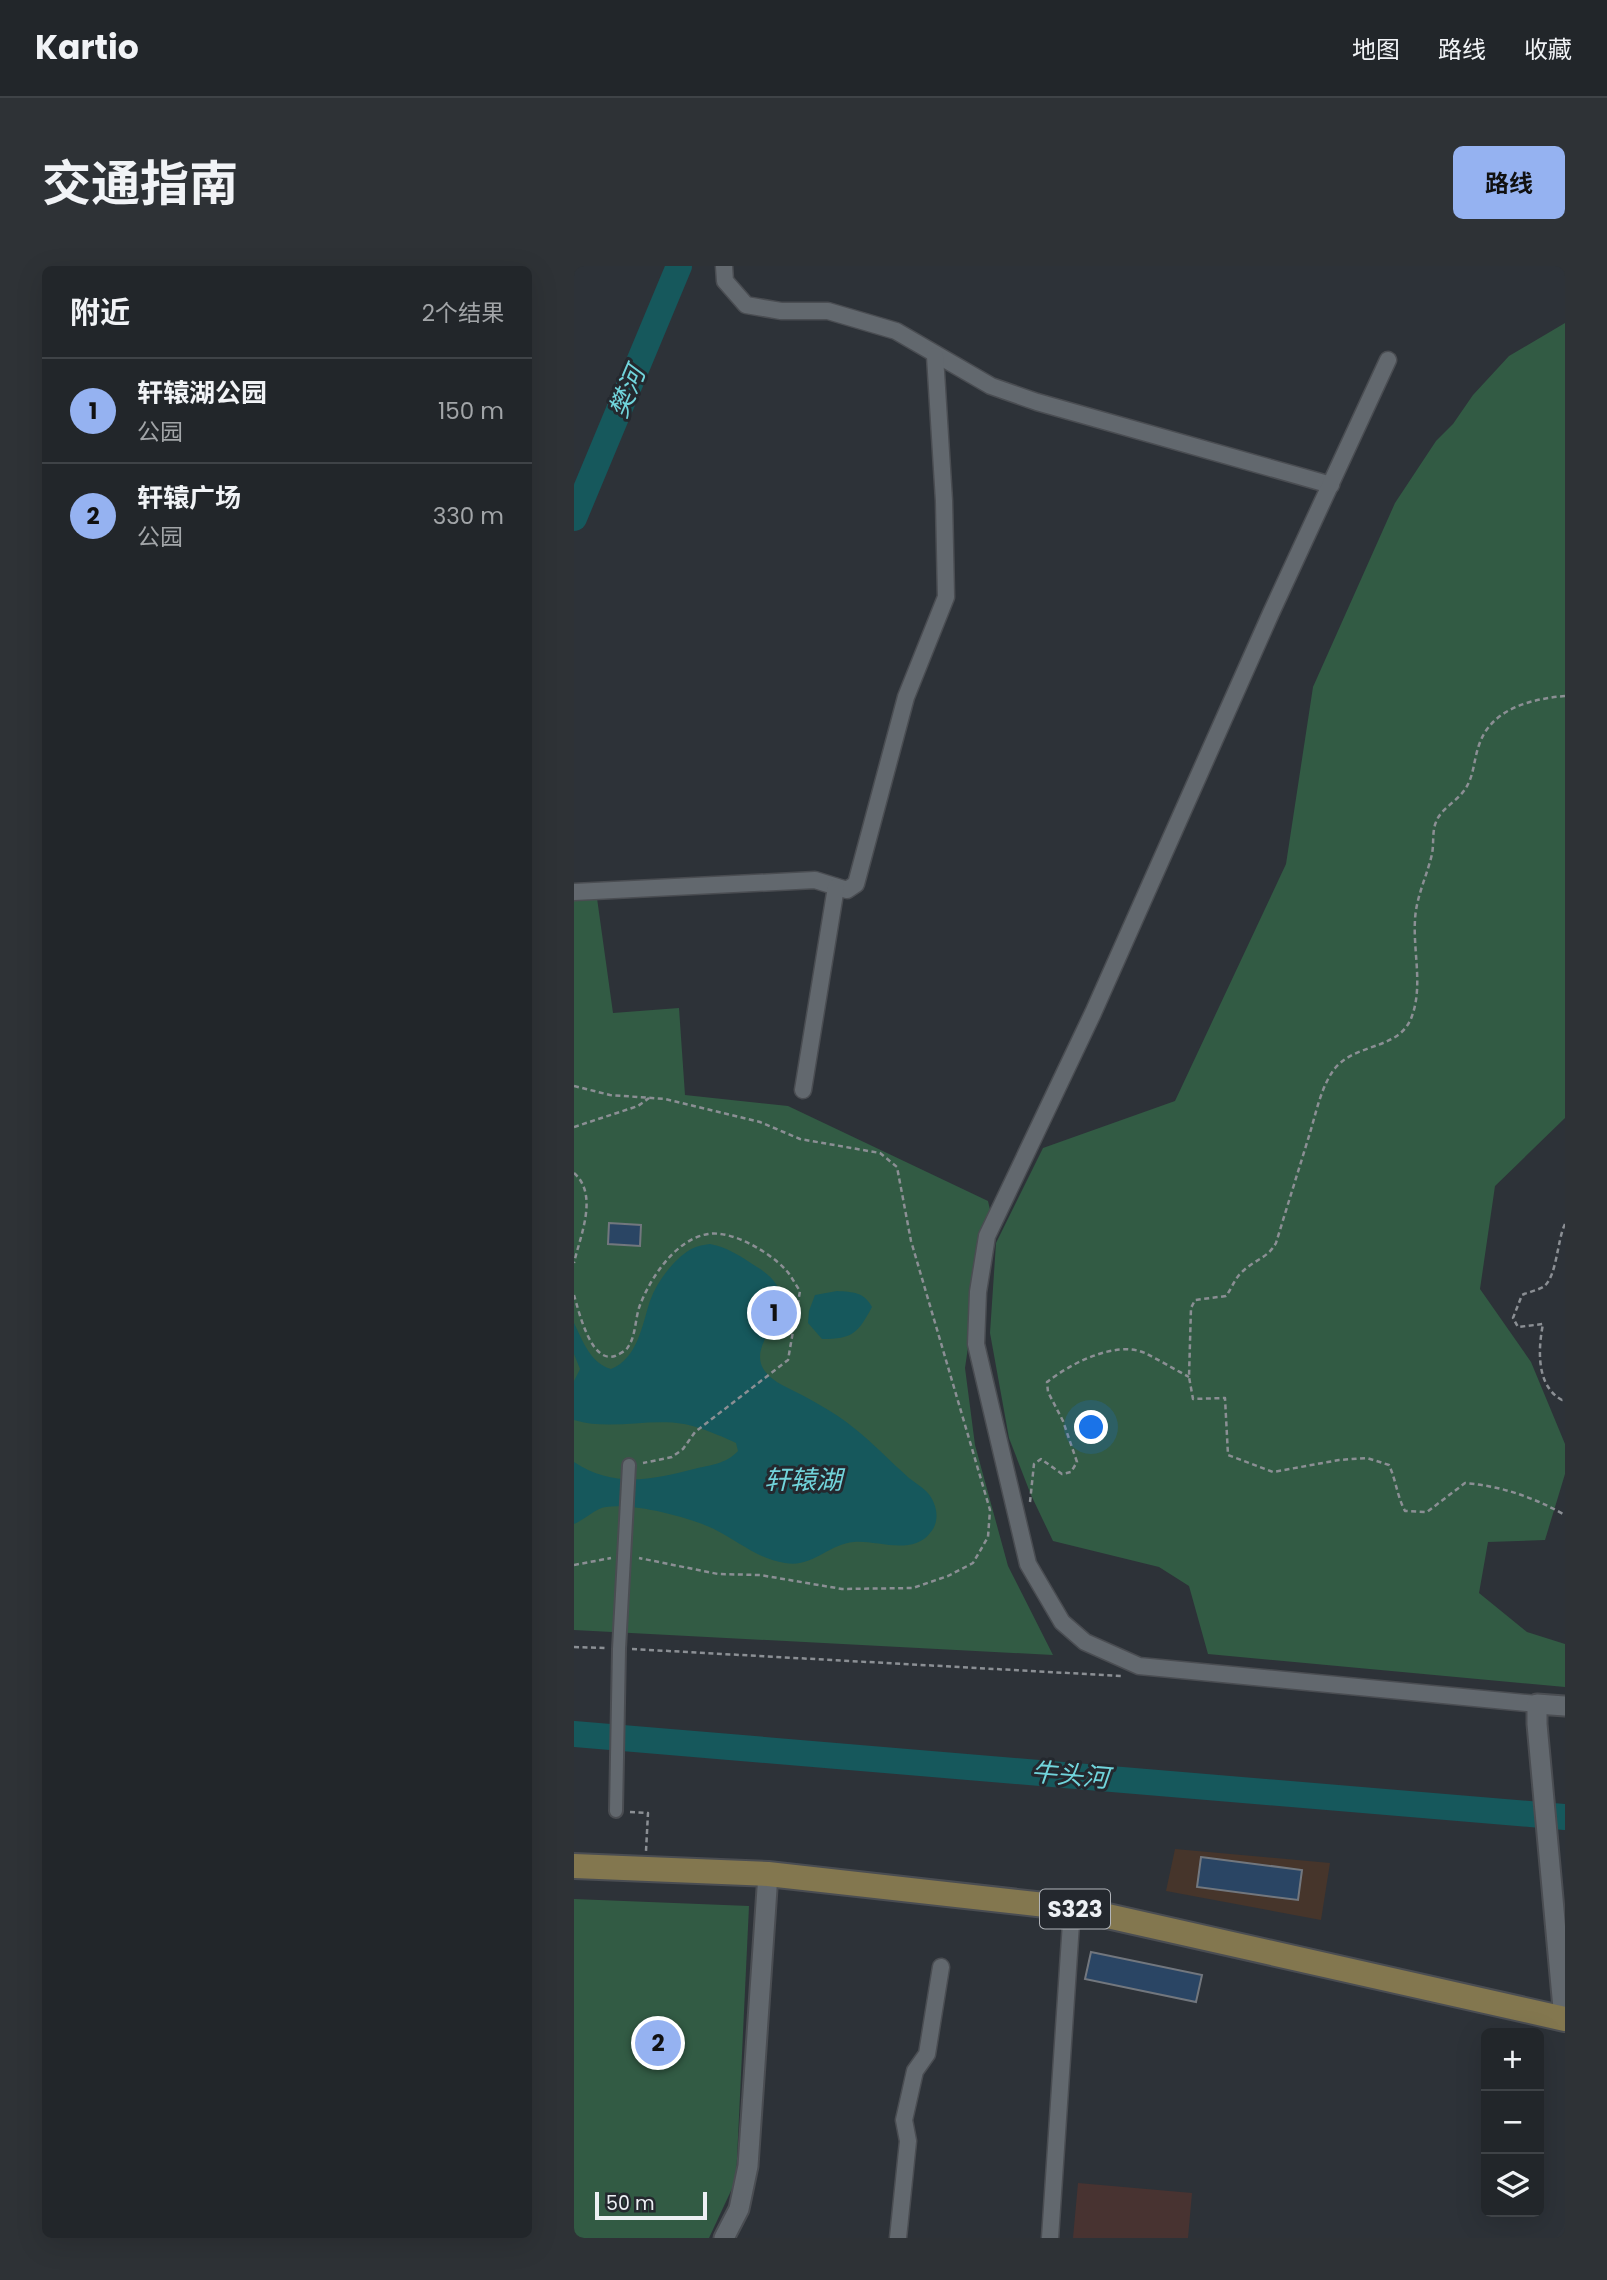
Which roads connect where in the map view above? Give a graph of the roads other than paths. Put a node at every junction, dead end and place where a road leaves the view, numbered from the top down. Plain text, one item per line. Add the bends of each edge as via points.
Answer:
1 (724, 266) edge
2 (935, 356) junction
3 (1388, 360) dead end
4 (1331, 485) junction
5 (836, 887) junction
6 (574, 892) edge
7 (803, 1090) dead end
8 (629, 1465) road end
9 (1537, 1704) junction
10 (1565, 1706) edge
11 (616, 1811) road end
12 (574, 1866) edge
13 (768, 1874) junction
14 (1072, 1908) junction
15 (941, 1967) dead end
16 (1564, 2019) edge
17 (724, 2238) edge
18 (898, 2238) edge
19 (1050, 2238) edge

1 - 2 street via 725,281 746,305 828,311 895,331
2 - 4 street via 991,386 1037,402
2 - 5 street via 946,597 905,697 856,884 847,890
3 - 4 street
4 - 9 street via 1093,1013 987,1236 976,1344 1028,1564 1062,1622 1085,1642 1139,1666
5 - 6 street via 815,880
5 - 7 street
8 - 11 street
9 - 10 street
9 - 16 street
12 - 13 main road, S323
13 - 14 main road, S323
13 - 17 street via 748,2166 739,2209
14 - 16 main road, S323
14 - 19 street
15 - 18 street via 927,2054 915,2071 904,2120 908,2141

